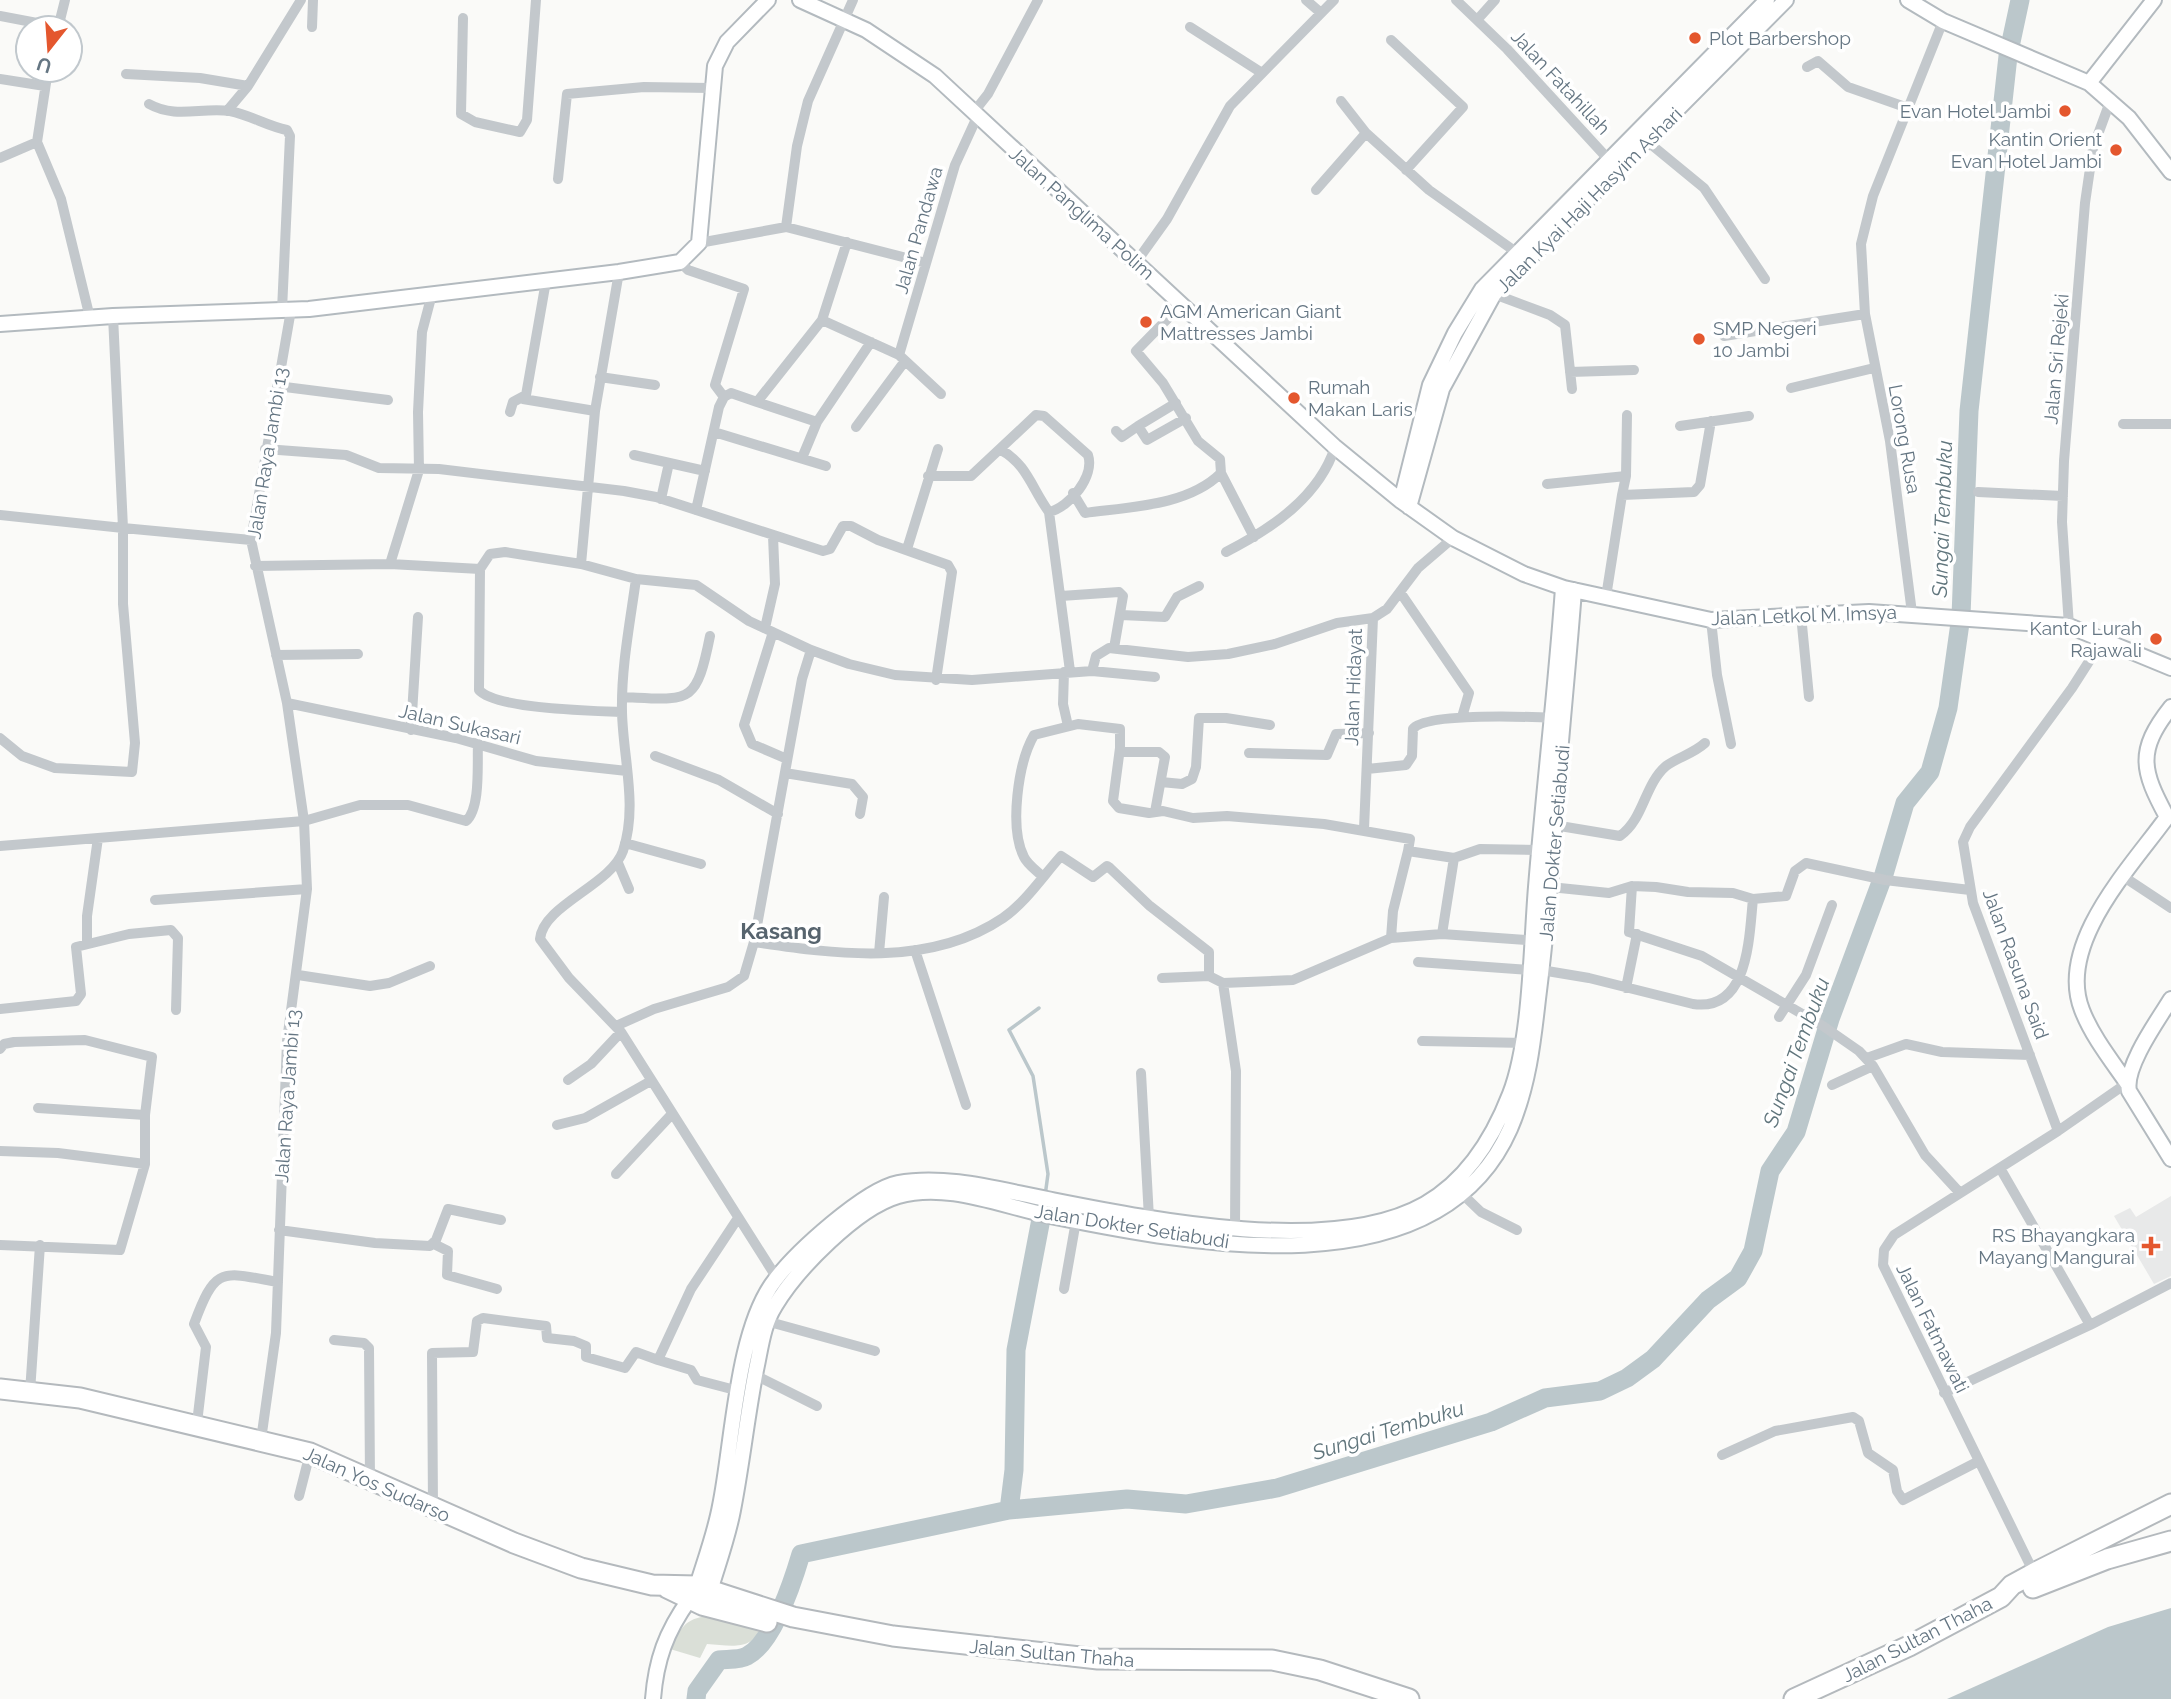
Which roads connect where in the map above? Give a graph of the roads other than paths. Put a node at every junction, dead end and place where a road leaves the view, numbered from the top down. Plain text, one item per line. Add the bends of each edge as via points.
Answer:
1 (301, 0) edge
2 (313, 0) edge
3 (536, 0) edge
4 (768, 0) edge
5 (800, 0) edge
6 (853, 0) edge
7 (1038, 0) edge
8 (1306, 0) edge
9 (1334, 0) edge
10 (1456, 0) edge
11 (1495, 0) edge
12 (1767, 0) edge
13 (1786, 0) edge
14 (1908, 0) edge
15 (2154, 0) edge
16 (1321, 13) junction
17 (463, 18) dead end
18 (843, 19) junction
19 (1477, 20) junction
20 (1943, 21) junction
21 (312, 27) dead end
22 (1190, 27) dead end
23 (1391, 40) dead end
24 (1807, 67) dead end
25 (1262, 73) junction
26 (126, 74) dead end
27 (0, 79) edge
28 (1696, 83) junction
29 (2089, 83) junction
30 (45, 86) joint
31 (248, 86) junction
32 (711, 88) junction
33 (2111, 99) junction
34 (1341, 101) dead end
35 (1679, 101) junction
36 (149, 104) dead end
37 (1908, 108) junction
38 (227, 111) junction
39 (975, 115) junction
40 (1366, 133) junction
41 (37, 142) junction
42 (1648, 142) junction
43 (0, 158) edge
44 (1609, 160) junction
45 (1406, 170) junction
46 (2171, 172) edge
47 (558, 179) dead end
48 (1315, 190) dead end
49 (786, 227) junction
50 (847, 242) junction
51 (699, 243) junction
52 (1516, 252) junction
53 (1137, 261) junction
54 (680, 262) junction
55 (926, 263) junction
56 (619, 272) junction
57 (1765, 279) dead end
58 (546, 281) junction
59 (432, 294) junction
60 (1494, 294) junction
61 (1182, 304) junction
62 (287, 310) junction
63 (1865, 314) junction
64 (113, 316) junction
65 (90, 318) junction
66 (822, 320) junction
67 (0, 324) edge
68 (1462, 335) junction
69 (1724, 337) dead end
70 (871, 342) junction
71 (902, 358) junction
72 (1874, 368) junction
73 (1634, 370) dead end
74 (1570, 372) junction
75 (600, 377) junction
76 (277, 386) junction
77 (655, 386) dead end
78 (1791, 388) dead end
79 (1573, 389) dead end
80 (941, 394) dead end
81 (724, 397) junction
82 (523, 399) junction
83 (387, 400) dead end
84 (757, 402) junction
85 (1176, 403) junction
86 (595, 411) junction
87 (510, 412) dead end
88 (1627, 415) dead end
89 (1749, 416) dead end
90 (1186, 418) junction
91 (1711, 421) junction
92 (817, 422) junction
93 (2123, 424) dead end
94 (2171, 424) edge
95 (1138, 426) junction
96 (1680, 426) dead end
97 (856, 427) dead end
98 (1116, 431) dead end
99 (714, 432) junction
100 (1335, 447) junction
101 (265, 449) junction
102 (938, 449) dead end
103 (1001, 450) junction
104 (634, 455) dead end
105 (802, 458) junction
106 (669, 463) junction
107 (826, 466) dead end
108 (419, 470) junction
109 (705, 471) junction
110 (1221, 473) junction
111 (1626, 476) junction
112 (928, 477) junction
113 (1547, 484) dead end
114 (589, 487) junction
115 (1978, 492) dead end
116 (1073, 494) junction
117 (1622, 495) junction
118 (2063, 495) junction
119 (661, 499) junction
120 (1405, 504) junction
121 (696, 510) junction
122 (1049, 512) junction
123 (0, 515) edge
124 (122, 528) junction
125 (773, 536) junction
126 (1254, 537) junction
127 (1453, 538) junction
128 (251, 540) junction
129 (907, 549) junction
130 (1226, 552) dead end
131 (390, 564) junction
132 (580, 564) junction
133 (255, 566) junction
134 (480, 569) junction
135 (636, 579) junction
136 (1199, 586) dead end
137 (1569, 589) junction
138 (1400, 592) junction
139 (1061, 596) junction
140 (1606, 597) junction
141 (1912, 613) junction
142 (1121, 615) junction
143 (1801, 615) junction
144 (418, 617) dead end
145 (1373, 618) junction
146 (1711, 621) junction
147 (2069, 626) junction
148 (769, 630) junction
149 (710, 636) dead end
150 (2104, 638) junction
151 (1114, 648) junction
152 (811, 650) junction
153 (358, 654) dead end
154 (276, 655) junction
155 (2171, 668) edge
156 (1092, 671) junction
157 (1067, 672) junction
158 (1155, 677) dead end
159 (936, 680) junction
160 (623, 697) junction
161 (1809, 697) dead end
162 (287, 703) junction
163 (2171, 707) edge
164 (622, 712) junction
165 (1462, 717) junction
166 (1559, 718) junction
167 (1270, 725) dead end
168 (1068, 726) junction
169 (411, 730) junction
170 (1369, 733) junction
171 (0, 738) edge
172 (478, 743) junction
173 (1705, 743) dead end
174 (1731, 744) dead end
175 (1120, 752) junction
176 (1249, 752) dead end
177 (655, 756) dead end
178 (787, 759) junction
179 (1367, 769) junction
180 (627, 771) junction
181 (785, 774) junction
182 (1161, 782) junction
183 (1155, 813) junction
184 (778, 814) junction
185 (860, 814) dead end
186 (2169, 819) edge
187 (304, 821) junction
188 (1554, 825) junction
189 (1364, 830) junction
190 (98, 838) junction
191 (625, 843) junction
192 (0, 846) edge
193 (1408, 850) junction
194 (1539, 850) junction
195 (1454, 858) junction
196 (618, 863) junction
197 (701, 864) dead end
198 (1043, 877) junction
199 (2124, 877) junction
200 (1632, 886) junction
201 (1550, 887) junction
202 (307, 889) junction
203 (629, 889) dead end
204 (1970, 890) junction
205 (884, 897) dead end
206 (1753, 899) junction
207 (155, 900) dead end
208 (1832, 905) dead end
209 (2171, 908) edge
210 (1442, 934) junction
211 (1637, 934) junction
212 (1391, 938) junction
213 (1538, 941) junction
214 (754, 942) junction
215 (87, 943) junction
216 (915, 950) junction
217 (879, 953) junction
218 (1418, 962) dead end
219 (430, 965) dead end
220 (1535, 970) junction
221 (298, 975) junction
222 (1209, 976) junction
223 (1740, 976) junction
224 (1162, 978) dead end
225 (1223, 983) junction
226 (1626, 988) junction
227 (2171, 999) edge
228 (1787, 1005) junction
229 (0, 1009) edge
230 (176, 1010) dead end
231 (1779, 1017) dead end
232 (618, 1029) junction
233 (1422, 1041) dead end
234 (1527, 1043) junction
235 (0, 1049) edge
236 (2030, 1055) junction
237 (1870, 1062) junction
238 (1141, 1073) dead end
239 (568, 1080) dead end
240 (649, 1082) junction
241 (2127, 1083) junction
242 (1832, 1085) dead end
243 (966, 1105) dead end
244 (38, 1108) dead end
245 (145, 1115) junction
246 (671, 1115) junction
247 (557, 1125) dead end
248 (2058, 1131) junction
249 (0, 1151) edge
250 (2171, 1159) edge
251 (145, 1164) junction
252 (2000, 1168) junction
253 (616, 1174) dead end
254 (1453, 1183) junction
255 (1961, 1193) junction
256 (1462, 1195) junction
257 (1044, 1207) junction
258 (738, 1218) junction
259 (1149, 1218) junction
260 (501, 1220) dead end
261 (1076, 1221) junction
262 (1235, 1229) junction
263 (279, 1230) junction
264 (1517, 1230) dead end
265 (434, 1244) junction
266 (0, 1245) edge
267 (40, 1245) junction
268 (278, 1282) junction
269 (2171, 1283) edge
270 (781, 1284) junction
271 (498, 1289) dead end
272 (1064, 1289) dead end
273 (766, 1321) junction
274 (2090, 1325) junction
275 (334, 1340) dead end
276 (875, 1351) dead end
277 (658, 1360) junction
278 (755, 1375) junction
279 (0, 1389) edge
280 (739, 1391) junction
281 (30, 1392) junction
282 (1944, 1393) junction
283 (817, 1406) dead end
284 (197, 1423) junction
285 (261, 1440) junction
286 (310, 1452) junction
287 (1722, 1455) dead end
288 (1979, 1461) junction
289 (370, 1480) junction
290 (299, 1496) dead end
291 (2171, 1504) edge
292 (433, 1509) junction
293 (726, 1511) junction
294 (2171, 1542) edge
295 (2104, 1549) junction
296 (2034, 1573) junction
297 (700, 1595) junction
298 (2001, 1597) junction
299 (1379, 1696) edge
300 (653, 1699) edge
301 (1409, 1699) edge
302 (1794, 1699) edge

1 - 31 street
2 - 21 street
3 - 17 street via 527,120 520,132 475,122 461,114
4 - 32 street via 727,42
5 - 18 street, Jalan Panglima Polim
6 - 18 street
7 - 39 street, Jalan Pandawa
8 - 16 street
9 - 16 street
10 - 19 street, Jalan Fatahillah
11 - 19 street
12 - 28 street
13 - 28 street
14 - 20 street
15 - 29 street
16 - 25 street
18 - 39 street, Jalan Panglima Polim via 915,61
18 - 49 street via 808,101
19 - 44 street, Jalan Fatahillah
20 - 29 street
20 - 37 street, Lorong Rusa
22 - 25 street
23 - 45 street via 1463,107
24 - 37 street via 1818,61 1848,87
25 - 53 street via 1230,106 1167,219
26 - 31 street
27 - 30 street
28 - 35 street
29 - 33 street
30 - 41 street
31 - 38 street
32 - 47 street via 644,87 567,94
32 - 51 street
33 - 46 street
33 - 118 street, Jalan Sri Rejeki via 2093,148 2085,203
34 - 40 street
35 - 42 street, Jalan Kyai Haji Hasyim Ashari
35 - 44 street, Jalan Kyai Haji Hasyim Ashari
36 - 38 street via 172,114
37 - 63 street, Lorong Rusa via 1866,219 1861,244
38 - 62 street, Jalan Raya Jambi 13 via 287,130
39 - 53 street, Jalan Panglima Polim
39 - 55 street, Jalan Pandawa
40 - 45 street
40 - 48 street
41 - 43 street
41 - 65 street via 61,199
42 - 57 street via 1704,188
42 - 60 street, Jalan Kyai Haji Hasyim Ashari
44 - 52 street, Jalan Kyai Haji Hasyim Ashari
45 - 52 street
49 - 50 street
49 - 51 street
50 - 55 street
50 - 66 street
51 - 54 street
52 - 68 street, Jalan Kyai Haji Hasyim Ashari via 1482,289
53 - 61 street, Jalan Panglima Polim
54 - 56 street
54 - 81 street via 688,270 744,289 715,386
55 - 71 street, Jalan Pandawa
56 - 58 street
56 - 75 street
58 - 59 street
58 - 82 street
59 - 62 street
59 - 108 street via 422,332
60 - 68 street, Jalan Kyai Haji Hasyim Ashari
60 - 74 street via 1564,325
61 - 85 street via 1136,351
61 - 100 street, Jalan Panglima Polim
62 - 64 street
62 - 76 street, Jalan Raya Jambi 13
63 - 69 street
63 - 72 street, Lorong Rusa
64 - 65 street
64 - 124 street
65 - 67 street
66 - 70 street
66 - 84 street
68 - 120 street, Jalan Kyai Haji Hasyim Ashari via 1430,385 1428,412
70 - 71 street
70 - 92 street
71 - 80 street
71 - 97 street
72 - 78 street
72 - 141 street, Lorong Rusa via 1892,453
73 - 74 street
74 - 79 street
75 - 77 street
75 - 86 street
76 - 83 street
76 - 101 street, Jalan Raya Jambi 13
81 - 84 street via 731,393
81 - 99 street
82 - 86 street
82 - 87 street via 513,402
84 - 92 street
85 - 90 street
85 - 95 street
86 - 114 street
88 - 111 street
89 - 91 street
90 - 95 street via 1147,440
90 - 110 street via 1198,441 1220,459
91 - 96 street
91 - 117 street via 1700,485 1694,492
92 - 105 street
93 - 94 street
95 - 98 street via 1122,437
99 - 105 street
99 - 109 street
100 - 120 street, Jalan Panglima Polim
100 - 126 street via 1321,477 1305,496
101 - 108 street via 346,456 379,468
101 - 128 street, Jalan Raya Jambi 13
102 - 112 street
103 - 112 street via 971,476
103 - 116 street via 1029,419 1044,416 1088,455 1090,472
103 - 122 street via 1020,462
104 - 106 street
105 - 107 street
106 - 109 street
106 - 119 street
108 - 114 street
108 - 131 street
109 - 121 street
110 - 116 street via 1175,498 1085,513
110 - 126 street
111 - 113 street
111 - 117 street
112 - 129 street
114 - 119 street
114 - 132 street
115 - 118 street
116 - 122 street
117 - 140 street
118 - 147 street, Jalan Sri Rejeki
119 - 121 street
120 - 127 street, Jalan Letkol M. Imsya
121 - 125 street
122 - 139 street
123 - 124 street
124 - 128 street
124 - 171 street via 123,604 135,743 132,772 55,768 22,756
125 - 129 street via 823,551 830,549 844,526 852,526
125 - 148 street via 775,584
126 - 130 street
127 - 137 street, Jalan Letkol M. Imsya via 1524,574
127 - 138 street, Jalan Hidayat via 1418,568
128 - 133 street, Jalan Raya Jambi 13
129 - 159 street via 947,565 952,572
131 - 133 street
131 - 134 street
132 - 134 street via 495,552
132 - 135 street
133 - 154 street, Jalan Raya Jambi 13
134 - 164 street via 477,671 484,697
135 - 148 street via 696,585
135 - 160 street
136 - 142 street via 1177,597 1165,617
137 - 140 street, Jalan Letkol M. Imsya
137 - 166 street, Jalan Dokter Setiabudi
138 - 145 street, Jalan Hidayat
138 - 165 street via 1469,693
139 - 142 street via 1119,592 1123,596
139 - 157 street
140 - 146 street, Jalan Letkol M. Imsya
141 - 143 street, Jalan Letkol M. Imsya
141 - 147 street, Jalan Letkol M. Imsya
142 - 151 street
143 - 146 street, Jalan Letkol M. Imsya
143 - 161 street
144 - 169 street
145 - 151 street via 1208,656
145 - 170 street, Jalan Hidayat
146 - 174 street
147 - 150 street, Jalan Letkol M. Imsya
148 - 152 street
148 - 178 street via 744,725 752,744
149 - 160 street via 698,683 690,694 670,699
150 - 155 street, Jalan Letkol M. Imsya
150 - 204 street, Jalan Rasuna Said via 1970,827 1963,842
151 - 156 street via 1101,650
152 - 159 street via 870,670
152 - 178 street
153 - 154 street
154 - 162 street, Jalan Raya Jambi 13
156 - 157 street
156 - 158 street
157 - 159 street
157 - 168 street via 1063,704
160 - 164 street
162 - 169 street, Jalan Sukasari
162 - 187 street, Jalan Raya Jambi 13
163 - 186 street via 2150,742 2146,760 2146,777
164 - 180 street
165 - 166 street
165 - 179 street via 1416,724 1412,756 1406,765
166 - 188 street, Jalan Dokter Setiabudi
166 - 194 street
167 - 182 street via 1199,718 1192,779 1182,784
168 - 175 street via 1119,729
168 - 198 street via 1034,735 1018,780 1016,814 1024,858
169 - 172 street, Jalan Sukasari
170 - 176 street via 1336,734 1327,755
170 - 179 street, Jalan Hidayat
172 - 180 street, Jalan Sukasari via 557,765
172 - 187 street via 477,789 466,821 408,805 346,807
173 - 188 street via 1667,766 1620,836
175 - 182 street via 1162,754 1166,766
175 - 183 street via 1114,805
177 - 184 street via 719,780
178 - 181 street
179 - 189 street, Jalan Hidayat
180 - 191 street via 630,801
181 - 184 street
181 - 185 street via 852,784 863,797
182 - 183 street
183 - 189 street
184 - 214 street
186 - 199 street
187 - 190 street
187 - 202 street, Jalan Raya Jambi 13
188 - 201 street, Jalan Dokter Setiabudi
189 - 193 street via 1410,839
190 - 192 street
190 - 215 street
191 - 196 street
191 - 197 street
193 - 195 street
193 - 212 street via 1395,898
194 - 195 street via 1480,849
194 - 213 street
195 - 210 street
196 - 203 street
196 - 232 street via 572,898 541,930 540,939 569,978
198 - 216 street via 1001,919
198 - 222 street via 1063,856 1093,877 1110,867 1150,906 1209,952
199 - 209 street
199 - 241 street via 2082,943 2076,984 2081,1009
200 - 201 street via 1609,893
200 - 206 street via 1733,893
200 - 211 street via 1628,932
201 - 213 street, Jalan Dokter Setiabudi
202 - 207 street
202 - 221 street, Jalan Raya Jambi 13
204 - 206 street via 1806,863 1795,871 1786,895
204 - 236 street, Jalan Rasuna Said
205 - 217 street
206 - 223 street
208 - 228 street via 1806,975
210 - 212 street
210 - 213 street
211 - 223 street via 1702,956
211 - 226 street
212 - 225 street via 1293,980
213 - 220 street, Jalan Dokter Setiabudi
214 - 217 street
214 - 232 street via 740,980
215 - 229 street via 75,950 78,1000
215 - 230 street via 174,930 178,938
216 - 217 street
216 - 243 street
218 - 220 street
219 - 221 street via 370,986
220 - 226 street
220 - 234 street, Jalan Dokter Setiabudi
221 - 263 street, Jalan Raya Jambi 13 via 287,1041
222 - 224 street
222 - 225 street
223 - 226 street via 1725,996 1710,1005
223 - 228 street
225 - 262 street via 1236,1071
227 - 241 street
228 - 231 street
228 - 237 street
232 - 239 street via 591,1063
232 - 240 street
233 - 234 street
234 - 254 street, Jalan Dokter Setiabudi via 1500,1119 1482,1151
234 - 256 street, Jalan Dokter Setiabudi via 1524,1089 1508,1135
235 - 245 street via 14,1042 74,1039 149,1054 152,1064
236 - 237 street via 1942,1052 1906,1044
236 - 248 street, Jalan Rasuna Said
237 - 242 street
237 - 255 street via 1925,1155
238 - 259 street
240 - 246 street
240 - 247 street via 585,1118
241 - 248 street, Jalan Fatmawati
241 - 250 street
244 - 245 street
245 - 251 street
246 - 253 street
246 - 258 street
248 - 252 street, Jalan Fatmawati
249 - 251 street
251 - 267 street via 119,1251
252 - 255 street, Jalan Fatmawati
252 - 274 street
254 - 256 street
254 - 262 street, Jalan Dokter Setiabudi via 1424,1205 1365,1225
255 - 282 street, Jalan Fatmawati via 1894,1235 1884,1250 1883,1265
256 - 261 street, Jalan Dokter Setiabudi via 1432,1215 1391,1232 1300,1243 1170,1236
256 - 264 street via 1481,1212
257 - 259 street, Jalan Dokter Setiabudi
257 - 261 street, Jalan Dokter Setiabudi
257 - 270 street, Jalan Dokter Setiabudi via 896,1184 879,1189
258 - 270 street
258 - 277 street via 691,1289
259 - 262 street, Jalan Dokter Setiabudi
260 - 265 street via 447,1209
261 - 272 street
263 - 265 street via 375,1243
263 - 268 street, Jalan Raya Jambi 13
265 - 271 street via 448,1251 447,1275
266 - 267 street
267 - 281 street
268 - 284 street via 228,1275 219,1276 211,1287 194,1324 206,1347
268 - 285 street, Jalan Raya Jambi 13
269 - 274 street
270 - 273 street, Jalan Dokter Setiabudi
270 - 280 street, Jalan Dokter Setiabudi via 754,1323
273 - 276 street
273 - 278 street, Jalan Dokter Setiabudi
274 - 282 street
275 - 289 street via 364,1343 369,1348
277 - 280 street via 691,1370 697,1380
277 - 292 street via 636,1352 625,1368 586,1357 586,1346 574,1341 547,1338 544,1325 480,1318 473,1352 432,1354
278 - 283 street
278 - 293 street, Jalan Dokter Setiabudi
279 - 281 highway, Jalan Yos Sudarso
280 - 293 street, Jalan Dokter Setiabudi
281 - 284 highway, Jalan Yos Sudarso
282 - 288 street, Jalan Fatmawati
284 - 285 highway, Jalan Yos Sudarso
285 - 286 highway, Jalan Yos Sudarso
286 - 289 highway, Jalan Yos Sudarso
286 - 290 street
287 - 288 street via 1775,1431 1853,1417 1860,1421 1868,1453 1893,1470 1903,1500
288 - 296 street, Jalan Fatmawati
289 - 292 highway, Jalan Yos Sudarso
291 - 295 highway
292 - 297 highway, Jalan Yos Sudarso via 581,1567
293 - 297 street, Jalan Dokter Setiabudi
294 - 295 highway
295 - 296 highway
295 - 298 highway via 2017,1595
296 - 298 highway
297 - 299 highway, Jalan Sultan Thaha via 792,1623 892,1642 1126,1667 1208,1658 1272,1660 1320,1670
297 - 300 street, Jalan Dokter Setiabudi via 662,1646
298 - 302 highway, Jalan Sultan Thaha
299 - 301 highway, Jalan Sultan Thaha

